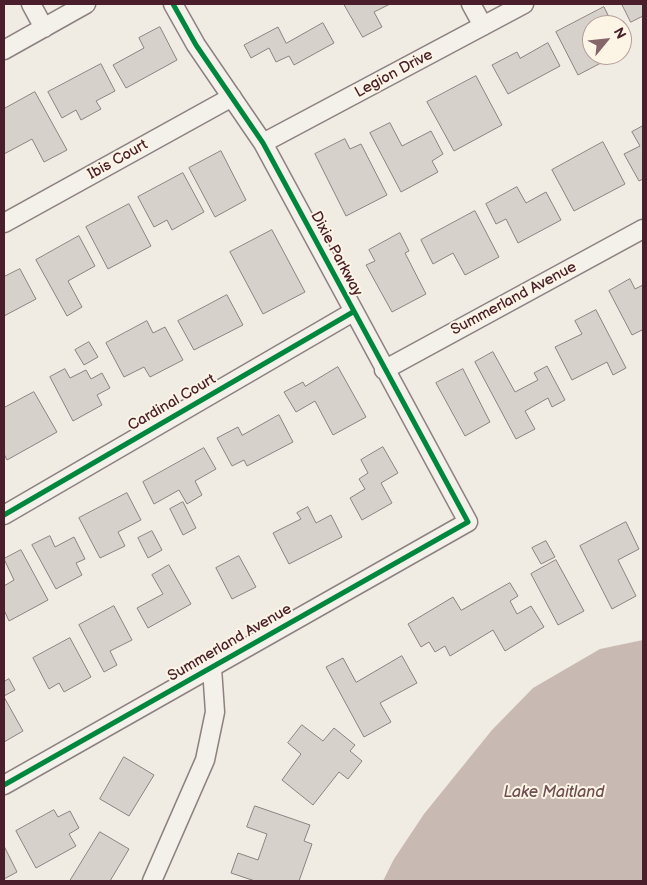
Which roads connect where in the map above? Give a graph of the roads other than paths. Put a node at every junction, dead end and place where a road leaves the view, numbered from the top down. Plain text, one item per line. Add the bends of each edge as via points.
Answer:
1 (31, 4) edge
2 (86, 4) edge
3 (173, 4) edge
4 (471, 4) edge
5 (524, 4) edge
6 (483, 26) junction
7 (44, 28) junction
8 (4, 50) edge
9 (232, 97) junction
10 (263, 144) junction
11 (4, 223) edge
12 (643, 229) edge
13 (353, 312) junction
14 (384, 370) junction
15 (4, 515) edge
16 (468, 522) joint
17 (212, 668) junction
18 (4, 786) edge
19 (152, 881) edge

1 - 7 street
2 - 7 street
3 - 9 street, Dixie Parkway via 196,45
4 - 6 street
5 - 6 street, Legion Drive
6 - 10 street, Legion Drive
7 - 8 street
9 - 10 street, Dixie Parkway
9 - 11 street, Ibis Court
10 - 13 street, Dixie Parkway
12 - 14 street, Summerland Avenue
13 - 14 street, Dixie Parkway
13 - 15 street, Cardinal Court
14 - 16 street, Dixie Parkway
16 - 17 street, Summerland Avenue
17 - 18 street, Summerland Avenue
17 - 19 street via 214,712 205,760

